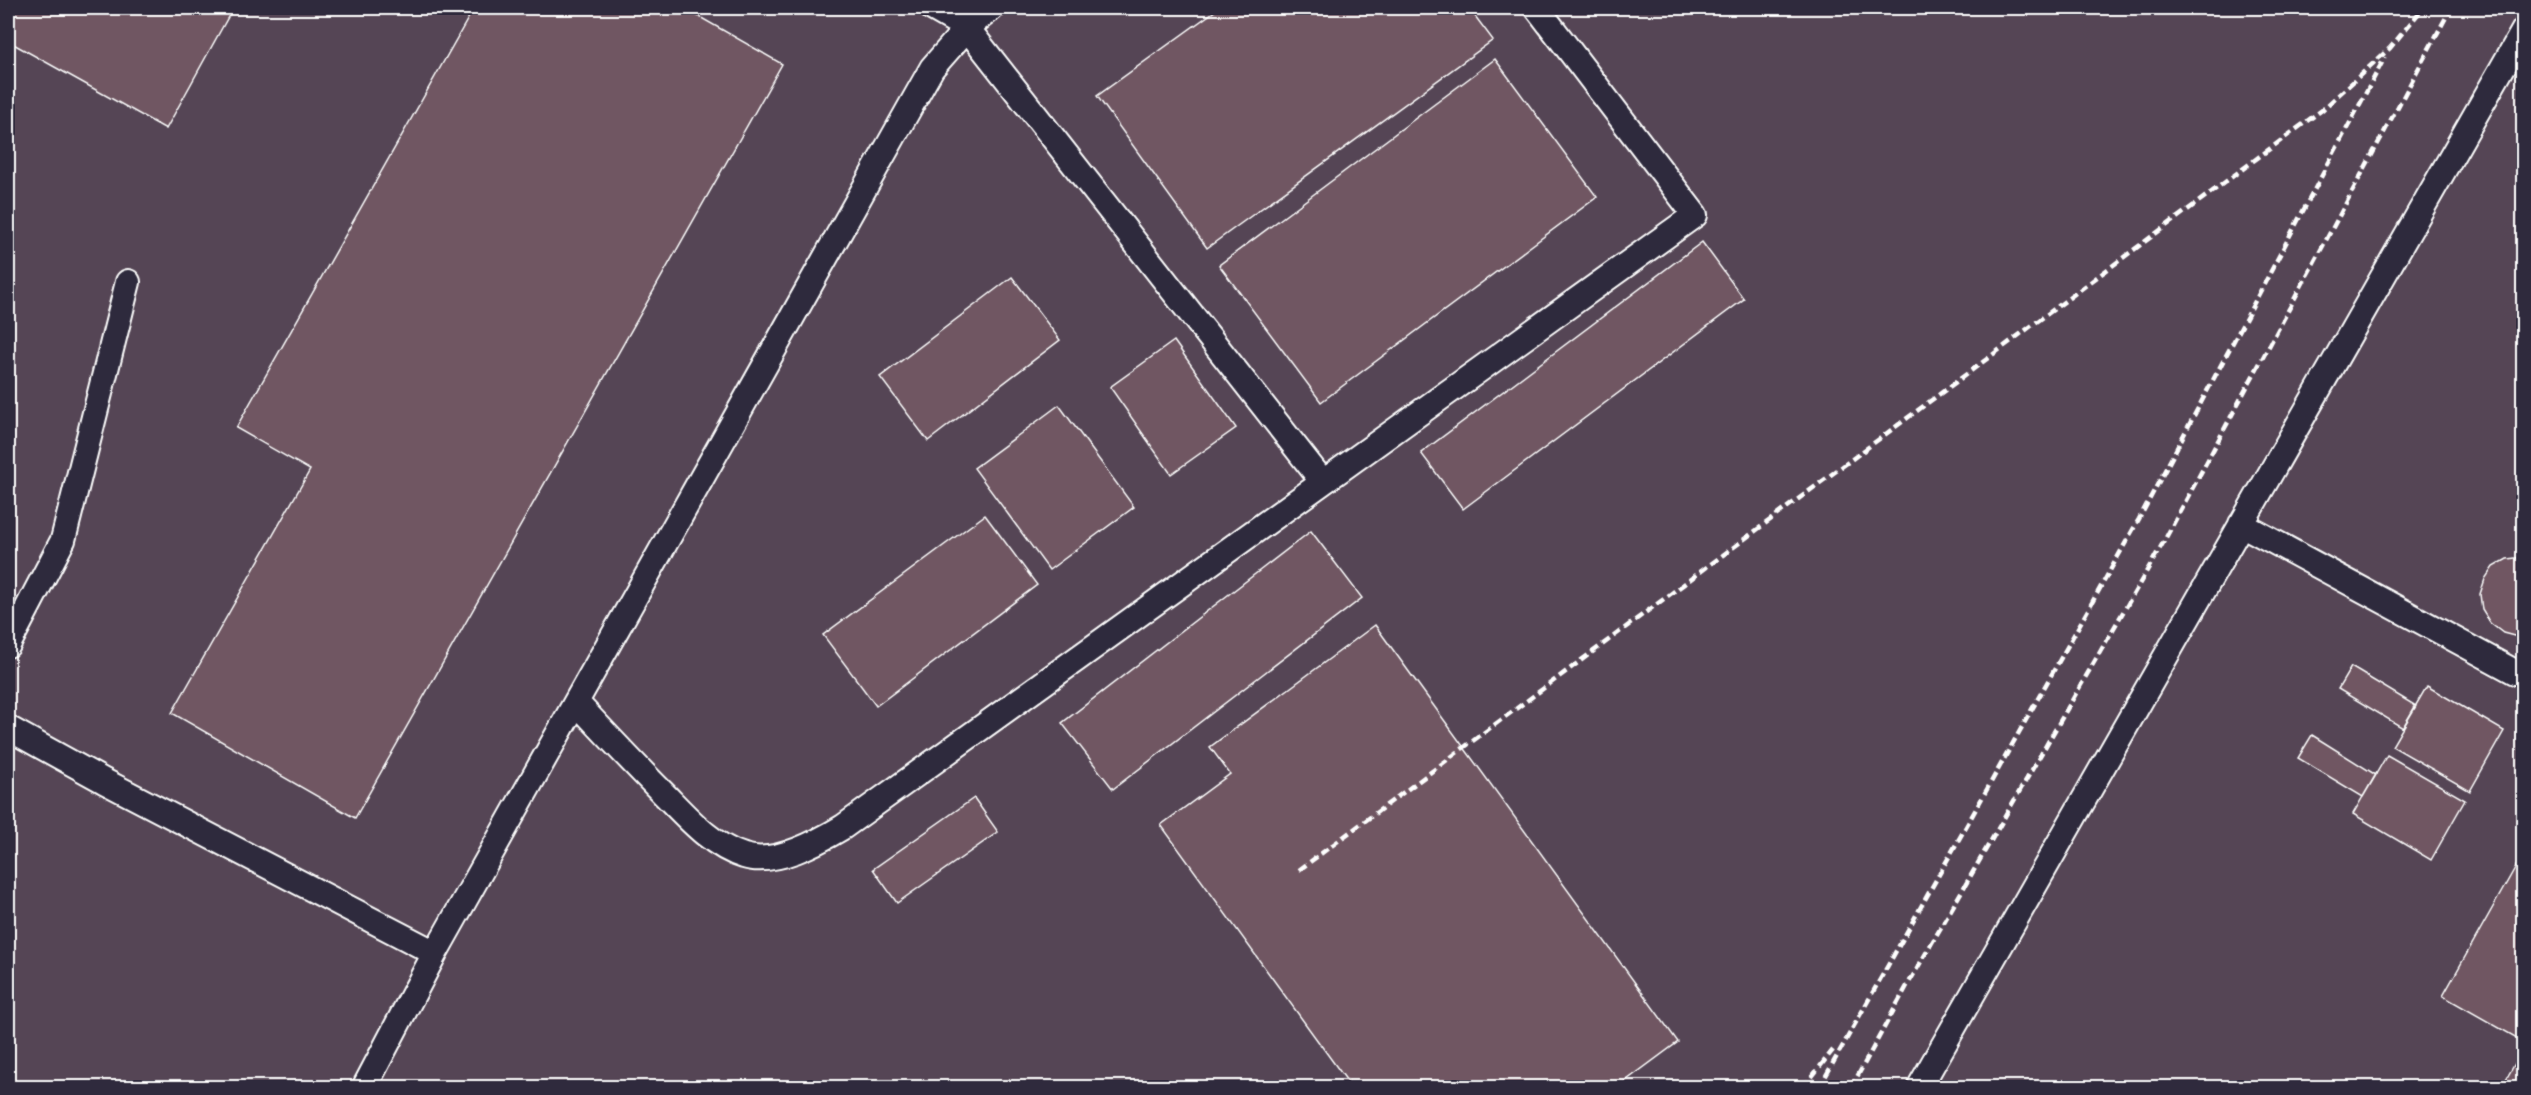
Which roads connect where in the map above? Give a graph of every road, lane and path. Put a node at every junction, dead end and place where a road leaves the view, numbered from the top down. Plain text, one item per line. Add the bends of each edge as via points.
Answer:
1 (932, 8) edge
2 (992, 8) edge
3 (1537, 8) edge
4 (967, 27) junction
5 (2523, 30) edge
6 (128, 282) dead end
7 (1323, 482) junction
8 (2241, 524) junction
9 (8, 645) edge
10 (2523, 673) edge
11 (576, 702) junction
12 (8, 728) edge
13 (435, 953) junction
14 (364, 1088) edge
15 (1919, 1088) edge

1 - 4 lane
2 - 4 lane
3 - 7 lane via 1695,215
4 - 7 lane
4 - 11 lane via 932,68
5 - 8 lane
6 - 9 lane via 63,540
7 - 11 lane via 843,827 812,845 779,856 746,857 715,842
8 - 10 lane
8 - 15 lane
11 - 13 lane
12 - 13 lane
13 - 14 lane

